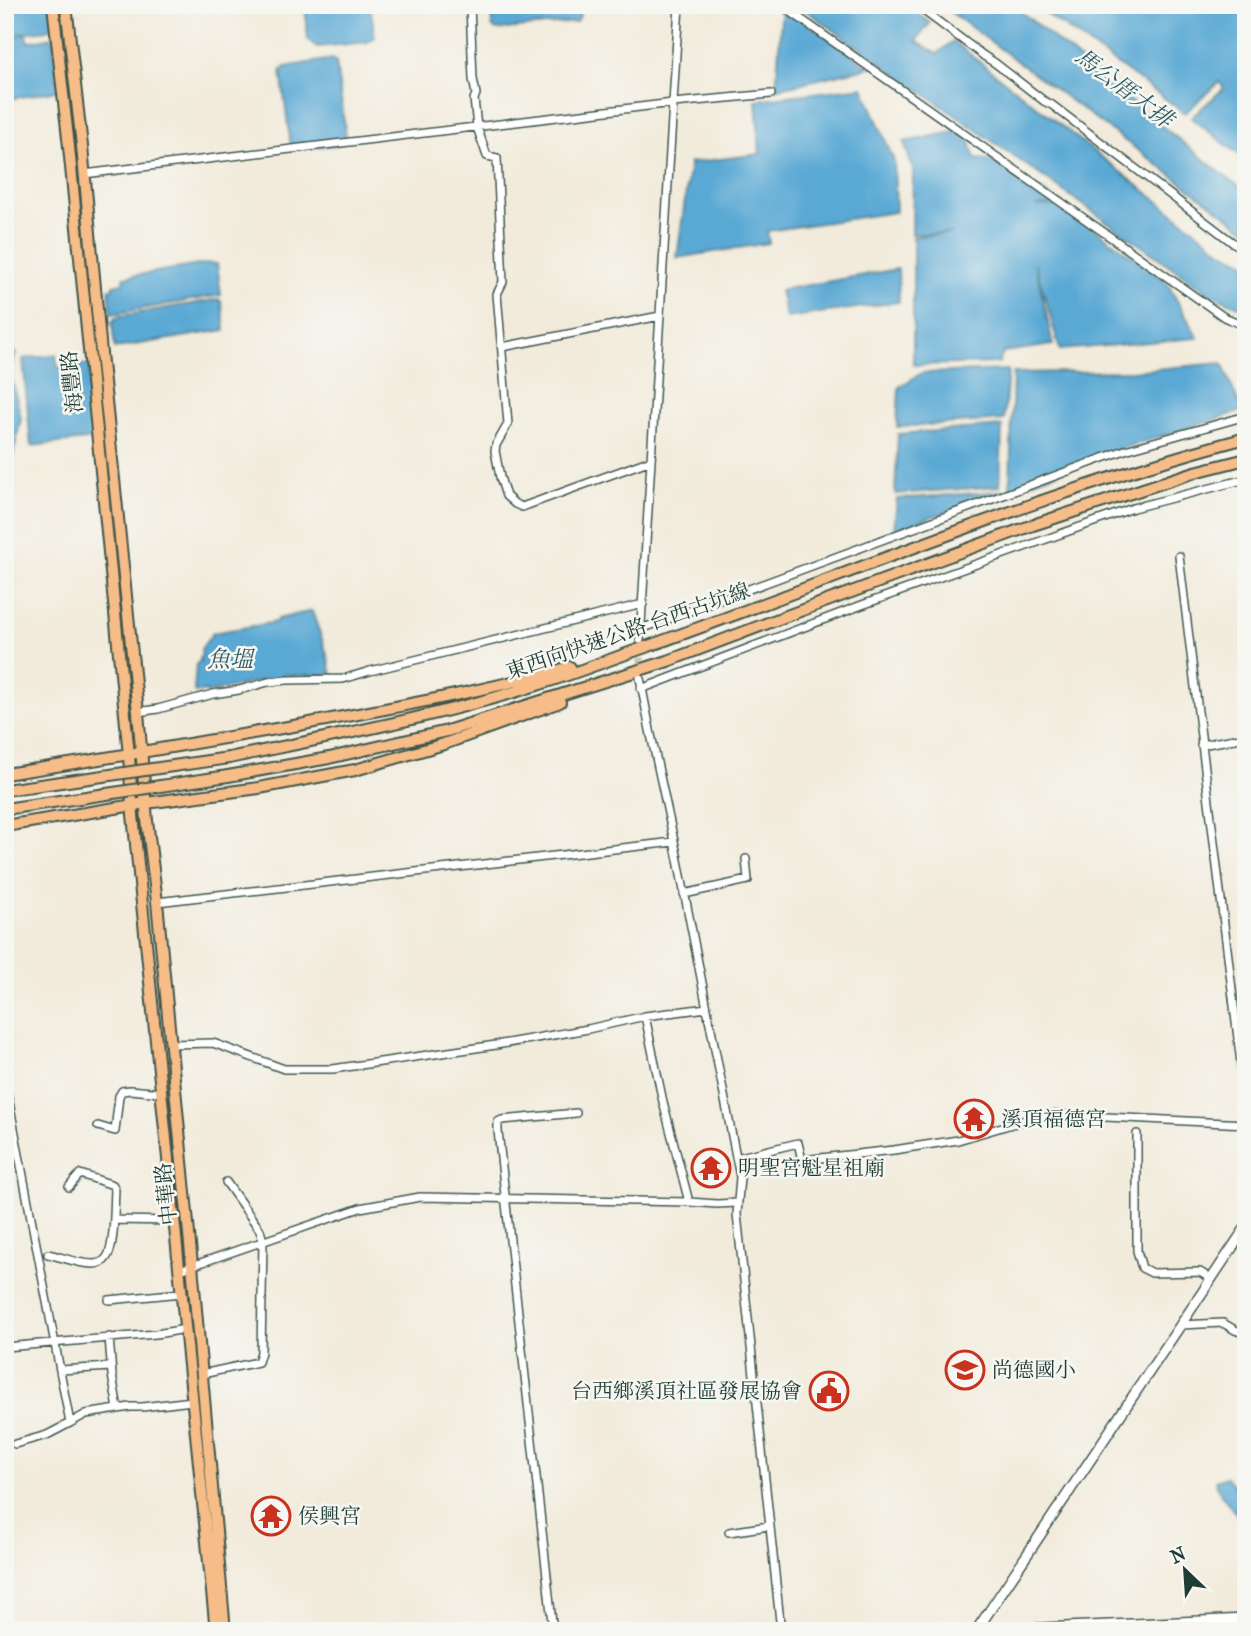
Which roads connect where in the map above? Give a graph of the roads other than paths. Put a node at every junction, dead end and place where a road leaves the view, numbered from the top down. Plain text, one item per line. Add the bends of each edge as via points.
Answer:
1 (53, 5) edge
2 (66, 5) edge
3 (470, 5) edge
4 (679, 5) edge
5 (780, 5) edge
6 (916, 5) edge
7 (771, 94) dead end
8 (673, 103) junction
9 (477, 127) junction
10 (84, 174) junction
11 (1246, 249) edge
12 (660, 316) junction
13 (1246, 326) edge
14 (502, 347) junction
15 (1246, 416) edge
16 (1246, 438) edge
17 (1246, 458) edge
18 (651, 460) junction
19 (1246, 478) edge
20 (1179, 556) dead end
21 (643, 604) junction
22 (641, 629) junction
23 (640, 640) tunnel mouth
24 (657, 643) junction
25 (668, 661) junction
26 (640, 678) tunnel mouth
27 (641, 689) junction
28 (138, 712) junction
29 (1246, 737) edge
30 (1201, 745) junction
31 (141, 753) junction
32 (129, 755) junction
33 (5, 774) edge
34 (5, 790) edge
35 (146, 803) junction
36 (132, 805) junction
37 (5, 809) edge
38 (5, 825) edge
39 (674, 842) junction
40 (746, 859) dead end
41 (684, 894) junction
42 (157, 902) junction
43 (707, 1008) junction
44 (645, 1016) junction
45 (170, 1044) junction
46 (5, 1081) edge
47 (162, 1093) junction
48 (1246, 1104) edge
49 (576, 1113) dead end
50 (1246, 1124) edge
51 (98, 1126) dead end
52 (1137, 1134) dead end
53 (736, 1158) junction
54 (226, 1182) dead end
55 (69, 1187) dead end
56 (505, 1199) junction
57 (689, 1202) junction
58 (737, 1203) junction
59 (114, 1220) junction
60 (175, 1221) junction
61 (1246, 1227) edge
62 (264, 1241) junction
63 (48, 1254) dead end
64 (192, 1265) junction
65 (180, 1270) junction
66 (1211, 1279) junction
67 (182, 1293) junction
68 (109, 1300) dead end
69 (1180, 1325) junction
70 (186, 1329) junction
71 (1246, 1334) edge
72 (109, 1337) junction
73 (55, 1343) junction
74 (5, 1347) edge
75 (111, 1367) junction
76 (60, 1370) junction
77 (202, 1374) junction
78 (192, 1401) junction
79 (118, 1409) junction
80 (71, 1423) junction
81 (15, 1444) dead end
82 (769, 1526) junction
83 (729, 1532) dead end
84 (1246, 1619) edge
85 (1074, 1629) edge
86 (216, 1631) edge
87 (225, 1631) edge
88 (553, 1631) edge
89 (781, 1631) edge
90 (876, 1631) edge
91 (976, 1631) edge

1 - 32 main road, 海豐路
2 - 10 main road, 海豐路
3 - 9 street
4 - 8 street
5 - 13 street via 1224,317
6 - 11 street
7 - 8 street
8 - 9 street
8 - 12 street
9 - 10 street
9 - 14 street via 487,156 496,158
10 - 28 main road, 海豐路
12 - 14 street
12 - 18 street
14 - 18 street via 508,424 495,451 506,496 516,504 522,507
15 - 22 street via 1125,450
16 - 24 main road, 東西向快速公路 台西古坑線 via 1056,496
17 - 25 main road, 東西向快速公路 台西古坑線 via 1033,525
18 - 21 street
19 - 27 street via 1133,508
20 - 30 street
21 - 22 street
21 - 28 street via 343,679 268,682
22 - 23 street
24 - 31 main road via 488,688
24 - 34 main road, 東西向快速公路 台西古坑線, bridge via 537,685 419,718 229,758
25 - 35 main road via 444,744 355,770
25 - 37 main road, 東西向快速公路 台西古坑線, bridge via 447,731 329,758
26 - 27 street
27 - 39 street
28 - 31 main road, 海豐路
29 - 30 street
30 - 48 street
31 - 32 main road
31 - 35 main road, 中華路
32 - 33 main road
32 - 36 main road, 中華路
35 - 36 main road
35 - 42 main road, 中華路
36 - 38 main road
36 - 47 main road, 中華路
39 - 41 street
39 - 42 street
40 - 41 street via 748,880
41 - 43 street
42 - 45 main road, 中華路
43 - 44 street
43 - 53 street
44 - 45 street via 496,1045 333,1069 284,1069 213,1043
44 - 57 street
45 - 64 main road, 中華路
46 - 73 street
47 - 51 street via 122,1091 115,1131
47 - 60 main road, 中華路
49 - 56 street via 498,1122
50 - 53 street via 1046,1114 958,1140 894,1150 802,1160 799,1143
52 - 66 street via 1137,1251 1142,1268 1152,1273 1200,1272
53 - 58 street via 740,1177
54 - 62 street
55 - 59 street via 80,1174 113,1185
56 - 57 street
56 - 62 street via 421,1197 360,1208
56 - 88 street
57 - 58 street
58 - 82 street
59 - 60 street
59 - 63 street via 110,1253 101,1263
60 - 65 main road, 中華路
61 - 66 street
62 - 64 street
62 - 77 street via 258,1362
64 - 65 street
64 - 77 main road, 中華路
65 - 67 main road, 中華路
66 - 69 street
67 - 68 street
67 - 70 main road, 中華路
69 - 71 street via 1223,1323
69 - 91 street
70 - 72 street
70 - 78 main road, 中華路
72 - 73 street
72 - 75 street
73 - 74 street
73 - 76 street
75 - 76 street
75 - 79 street
76 - 80 street
77 - 87 main road, 中華路
78 - 79 street
78 - 86 main road, 中華路
79 - 80 street via 86,1414
80 - 81 street via 47,1436
82 - 83 street
82 - 89 street
84 - 85 street
85 - 91 street
90 - 91 street

